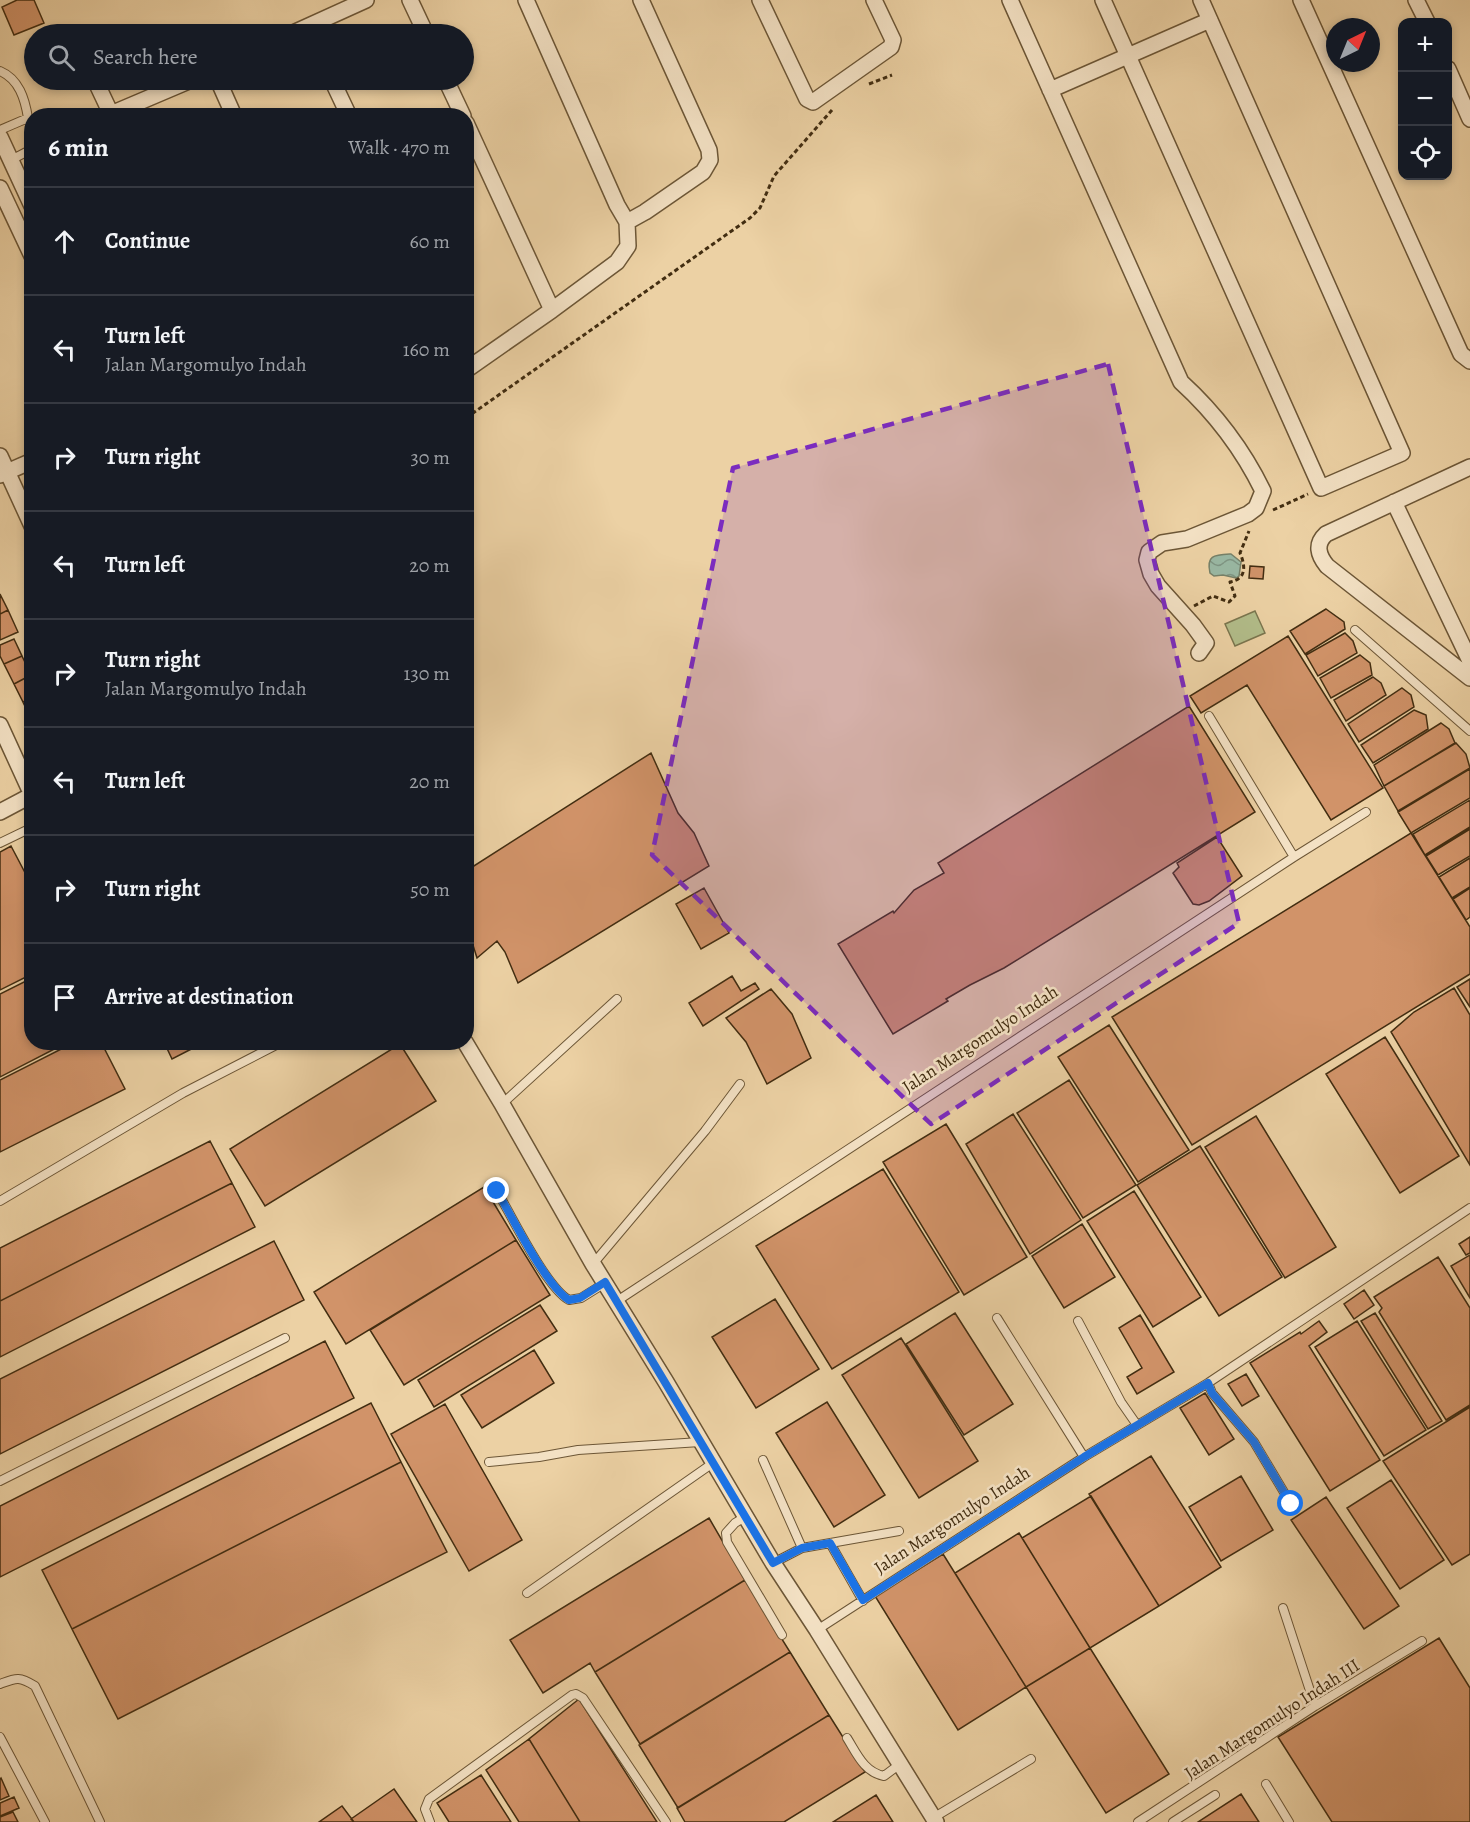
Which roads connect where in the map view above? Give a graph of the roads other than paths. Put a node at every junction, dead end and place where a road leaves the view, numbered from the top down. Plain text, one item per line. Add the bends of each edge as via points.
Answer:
1 (366, 0) edge
2 (410, 0) edge
3 (526, 0) edge
4 (640, 0) edge
5 (760, 0) edge
6 (874, 0) edge
7 (1010, 0) edge
8 (1103, 0) edge
9 (1201, 0) edge
10 (1301, 0) edge
11 (1416, 0) edge
12 (1425, 18) edge
13 (1210, 20) junction
14 (323, 24) edge
15 (421, 24) edge
16 (1128, 56) junction
17 (0, 71) edge
18 (1449, 72) edge
19 (100, 90) edge
20 (168, 90) edge
21 (222, 90) edge
22 (337, 90) edge
23 (451, 90) edge
24 (1050, 90) junction
25 (27, 108) edge
26 (109, 108) edge
27 (128, 108) edge
28 (230, 108) edge
29 (345, 108) edge
30 (459, 108) edge
31 (1470, 119) edge
32 (24, 120) edge
33 (0, 130) edge
34 (0, 137) edge
35 (474, 140) edge
36 (24, 153) edge
37 (11, 160) junction
38 (0, 188) edge
39 (24, 188) edge
40 (627, 222) junction
41 (24, 239) edge
42 (552, 310) junction
43 (1470, 361) edge
44 (474, 365) edge
45 (0, 456) edge
46 (24, 464) edge
47 (1470, 467) edge
48 (3, 473) edge
49 (1394, 502) junction
50 (24, 511) edge
51 (1355, 630) dead end
52 (1199, 653) dead end
53 (1470, 660) edge
54 (1470, 678) edge
55 (1209, 716) dead end
56 (0, 725) edge
57 (1470, 731) edge
58 (24, 778) edge
59 (24, 799) edge
60 (0, 812) edge
61 (1366, 812) dead end
62 (24, 831) edge
63 (0, 843) edge
64 (1294, 857) junction
65 (617, 999) dead end
66 (266, 1050) edge
67 (470, 1050) edge
68 (740, 1084) dead end
69 (502, 1104) junction
70 (497, 1191) dead end
71 (0, 1200) edge
72 (1470, 1208) edge
73 (593, 1264) junction
74 (605, 1282) junction
75 (617, 1301) junction
76 (997, 1318) dead end
77 (1078, 1321) dead end
78 (285, 1338) dead end
79 (1208, 1383) junction
80 (1137, 1425) junction
81 (700, 1442) junction
82 (1084, 1457) junction
83 (763, 1460) dead end
84 (489, 1462) dead end
85 (713, 1463) junction
86 (0, 1482) edge
87 (1291, 1504) dead end
88 (745, 1517) junction
89 (899, 1531) dead end
90 (830, 1543) junction
91 (802, 1548) junction
92 (773, 1563) junction
93 (527, 1593) dead end
94 (863, 1600) junction
95 (1283, 1608) dead end
96 (817, 1630) junction
97 (782, 1635) dead end
98 (1422, 1641) dead end
99 (0, 1684) edge
100 (1315, 1706) junction
101 (0, 1737) edge
102 (847, 1738) dead end
103 (1031, 1759) dead end
104 (900, 1764) junction
105 (1266, 1784) dead end
106 (1215, 1796) dead end
107 (934, 1820) edge
108 (45, 1822) edge
109 (100, 1822) edge
110 (430, 1822) edge
111 (666, 1822) edge
112 (1138, 1822) edge
113 (1173, 1822) edge
114 (1289, 1822) edge

1 - 14 street
2 - 15 street
3 - 40 street
4 - 40 street via 709,150 710,160 703,172
5 - 6 street via 807,99 813,102 891,47 893,39
7 - 24 street
8 - 16 street
9 - 13 street
10 - 43 street via 1461,354
11 - 12 street
13 - 16 street
13 - 16 street via 1402,453 1321,488
16 - 24 street
17 - 25 lane via 15,81
18 - 31 street
19 - 26 street
20 - 27 street
21 - 28 street
22 - 29 street
23 - 30 street
24 - 52 street via 1181,382 1228,434 1263,491 1256,508 1248,513 1187,539 1162,543 1149,552 1147,560 1158,586 1206,643
32 - 33 lane
34 - 37 street
35 - 42 street
36 - 37 lane
37 - 39 street
38 - 41 street
40 - 42 street via 628,246 617,262
42 - 44 street
45 - 48 street
46 - 48 street
47 - 49 street
48 - 50 street
49 - 53 street
49 - 54 street via 1326,534 1318,547 1321,558
51 - 57 lane
55 - 64 lane
56 - 58 street
59 - 60 street
61 - 64 lane, Jalan Margomulyo Indah
62 - 63 lane
64 - 75 lane, Jalan Margomulyo Indah
65 - 69 lane
66 - 71 lane via 183,1093
67 - 69 street
68 - 73 lane
69 - 73 street
70 - 74 lane via 549,1281 562,1296 569,1300 580,1298
72 - 79 lane, Jalan Margomulyo Indah
73 - 74 street
74 - 75 street
75 - 81 street
76 - 82 lane
77 - 80 lane
78 - 86 lane
79 - 80 lane, Jalan Margomulyo Indah
79 - 87 lane via 1254,1442
80 - 82 lane, Jalan Margomulyo Indah
81 - 84 lane via 578,1450
81 - 85 street
82 - 94 lane, Jalan Margomulyo Indah
83 - 91 lane
85 - 88 street
85 - 93 lane
88 - 92 street
88 - 97 lane via 726,1533 727,1542
89 - 90 lane
90 - 91 lane
90 - 94 lane
91 - 92 lane
92 - 96 street
94 - 96 lane, Jalan Margomulyo Indah
95 - 100 lane
96 - 104 street
98 - 100 lane, Jalan Margomulyo Indah III
99 - 109 lane via 15,1678 35,1686
100 - 112 lane, Jalan Margomulyo Indah III
101 - 108 lane
102 - 104 lane via 874,1774 884,1776
103 - 107 lane
104 - 107 street
105 - 114 lane
106 - 113 lane
110 - 111 lane via 425,1809 429,1799 576,1694 583,1698

